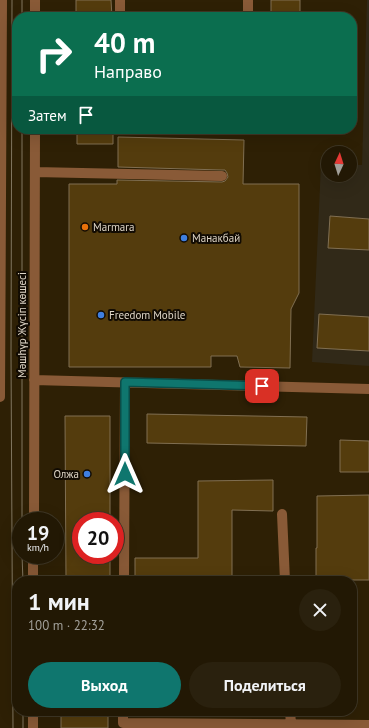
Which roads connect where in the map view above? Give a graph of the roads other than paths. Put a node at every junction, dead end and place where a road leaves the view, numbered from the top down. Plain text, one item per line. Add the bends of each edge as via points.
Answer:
1 (2, 0) edge
2 (35, 0) edge
3 (120, 0) edge
4 (248, 0) edge
5 (35, 12) edge
6 (120, 12) edge
7 (248, 12) edge
8 (35, 134) edge
9 (1, 142) edge
10 (35, 172) junction
11 (222, 176) dead end
12 (0, 359) edge
13 (34, 380) junction
14 (125, 382) junction
15 (369, 389) edge
16 (0, 397) edge
17 (34, 512) edge
18 (282, 514) dead end
19 (34, 564) edge
20 (33, 576) edge
21 (124, 576) edge
22 (285, 576) edge
23 (33, 716) edge
24 (123, 716) edge
25 (290, 716) edge
26 (291, 724) junction
27 (369, 725) edge
28 (306, 726) edge
29 (33, 728) edge

1 - 9 street, Мәшһүр Жүсіп көшесі
2 - 5 street
3 - 6 street
4 - 7 street
8 - 10 street, Мәшһүр Жүсіп көшесі
9 - 12 street, Мәшһүр Жүсіп көшесі
10 - 11 street
10 - 13 street, Мәшһүр Жүсіп көшесі
12 - 16 street, Мәшһүр Жүсіп көшесі
13 - 14 street
13 - 17 street, Мәшһүр Жүсіп көшесі
14 - 15 street
14 - 21 street
18 - 22 street
19 - 20 street
23 - 29 street
24 - 26 street via 123,723
25 - 26 street
26 - 28 street
27 - 28 street

